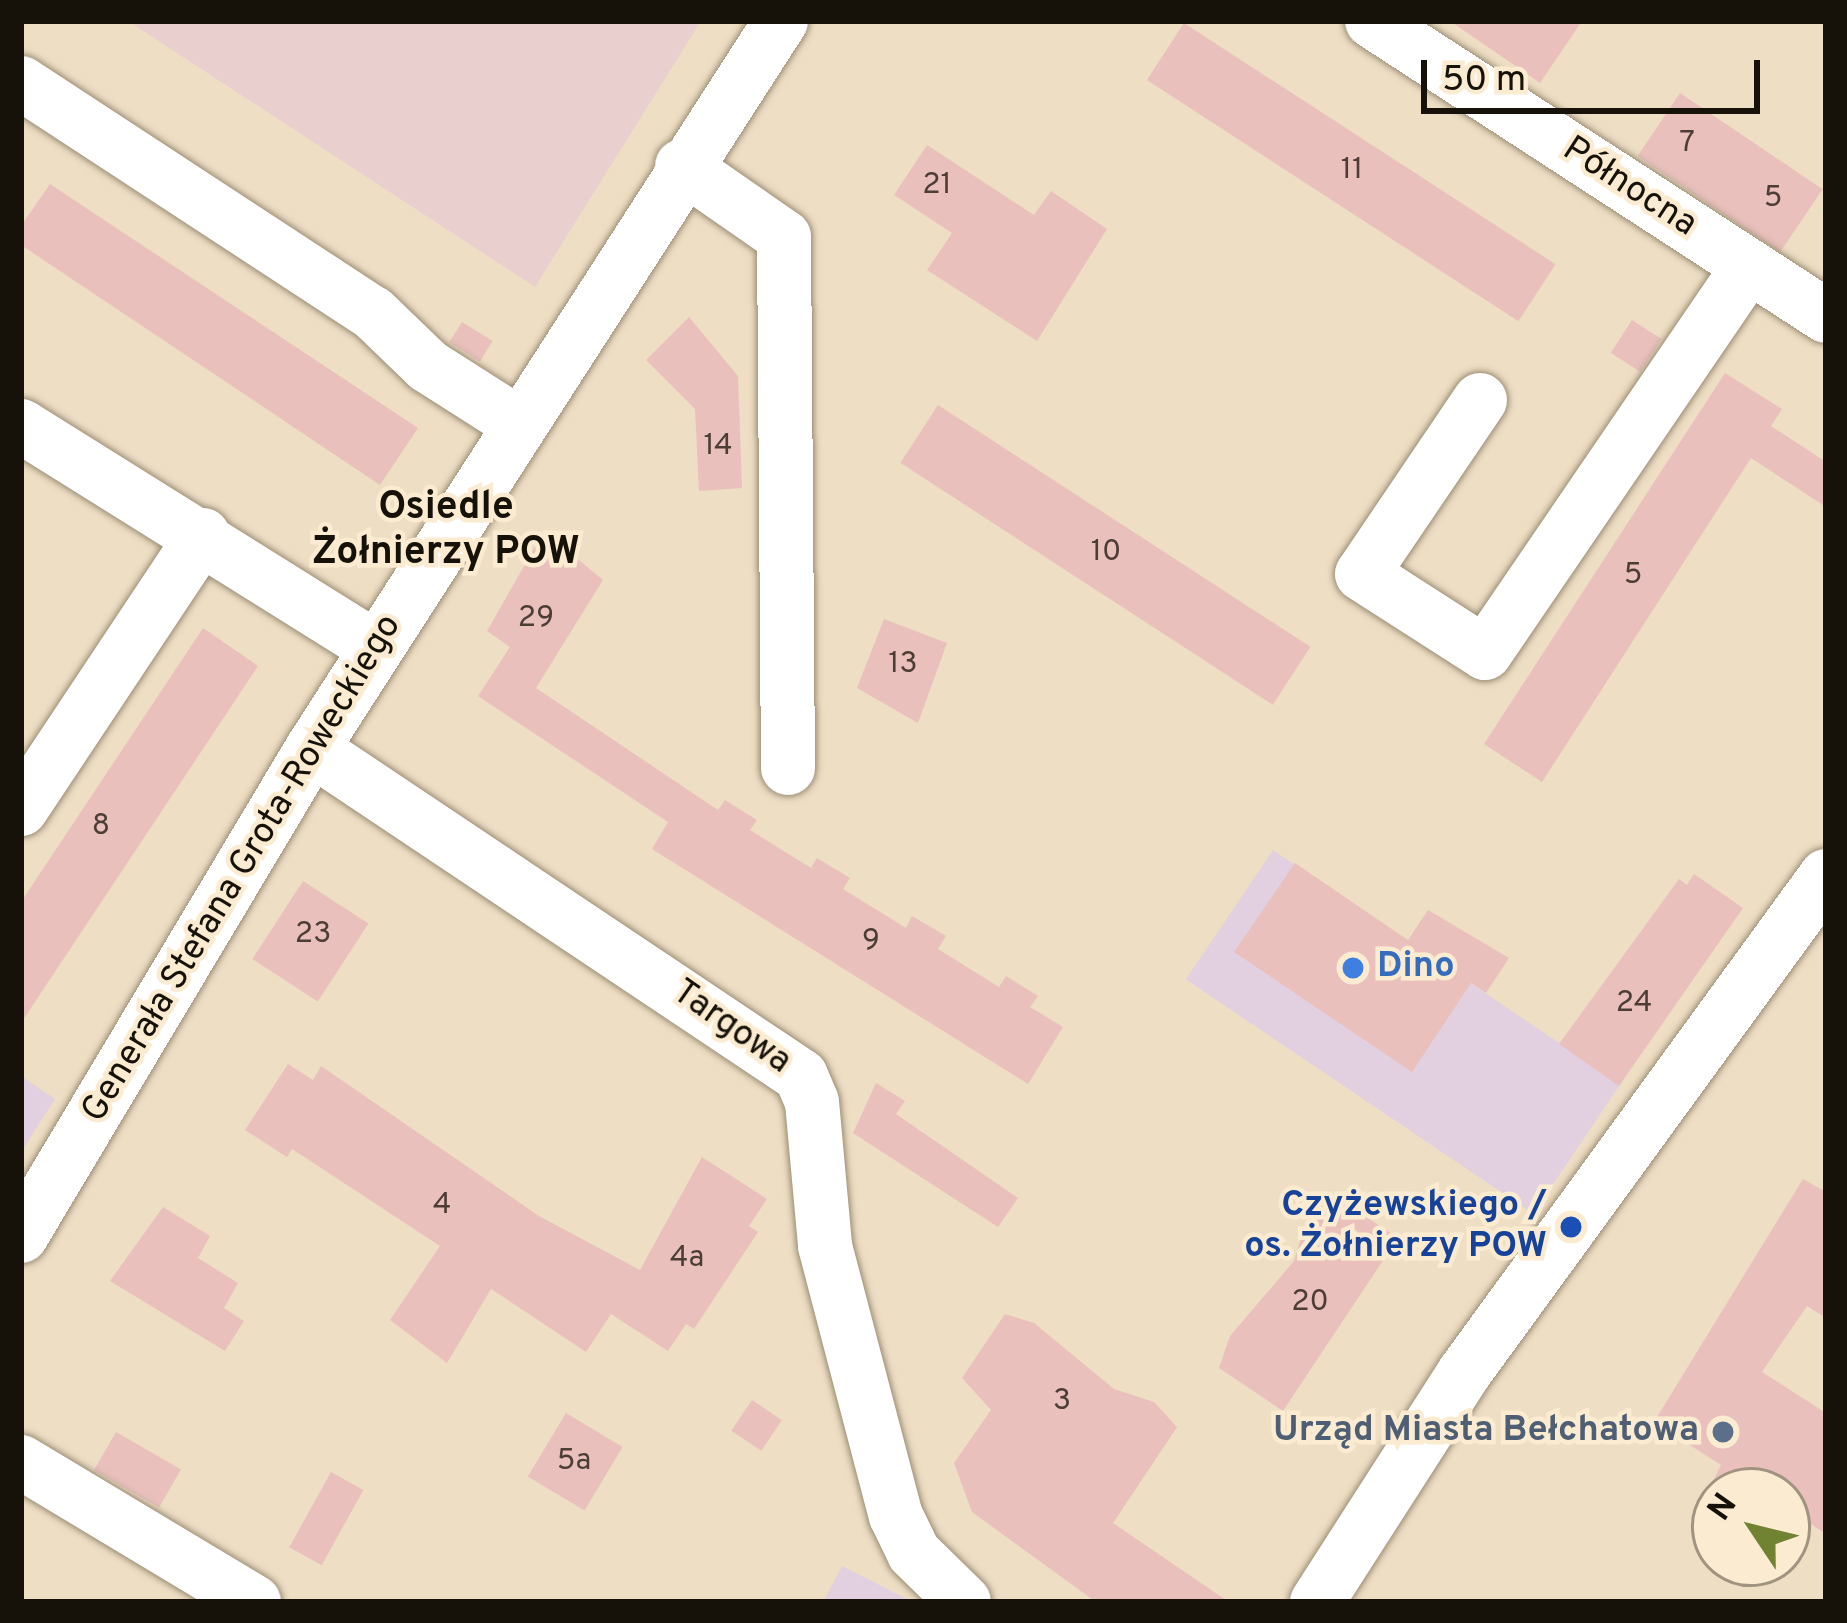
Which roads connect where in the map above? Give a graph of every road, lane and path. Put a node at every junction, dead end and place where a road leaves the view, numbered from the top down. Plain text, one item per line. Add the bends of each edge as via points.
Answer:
1 (781, 21) edge
2 (1372, 21) edge
3 (21, 83) edge
4 (682, 166) junction
5 (1749, 266) junction
6 (1826, 316) edge
7 (1480, 400) dead end
8 (518, 424) junction
9 (21, 426) edge
10 (203, 535) junction
11 (376, 648) junction
12 (312, 749) junction
13 (788, 768) dead end
14 (21, 809) edge
15 (1826, 876) edge
16 (21, 1236) edge
17 (21, 1462) edge
18 (254, 1602) edge
19 (964, 1602) edge
20 (1317, 1602) edge

1 - 4 street, Generała Stefana Grota-Roweckiego
2 - 5 street, Północna
3 - 8 street via 374,313 428,366
4 - 8 street, Generała Stefana Grota-Roweckiego
4 - 13 street via 784,237
5 - 6 street, Północna
5 - 7 street via 1485,652 1362,574
8 - 11 street, Generała Stefana Grota-Roweckiego
9 - 10 street
10 - 11 street
10 - 14 street
11 - 12 street, Generała Stefana Grota-Roweckiego
12 - 16 street, Generała Stefana Grota-Roweckiego
12 - 19 street, Targowa via 801,1076 812,1102 825,1246 896,1516 914,1552
15 - 20 street via 1464,1373
17 - 18 street

